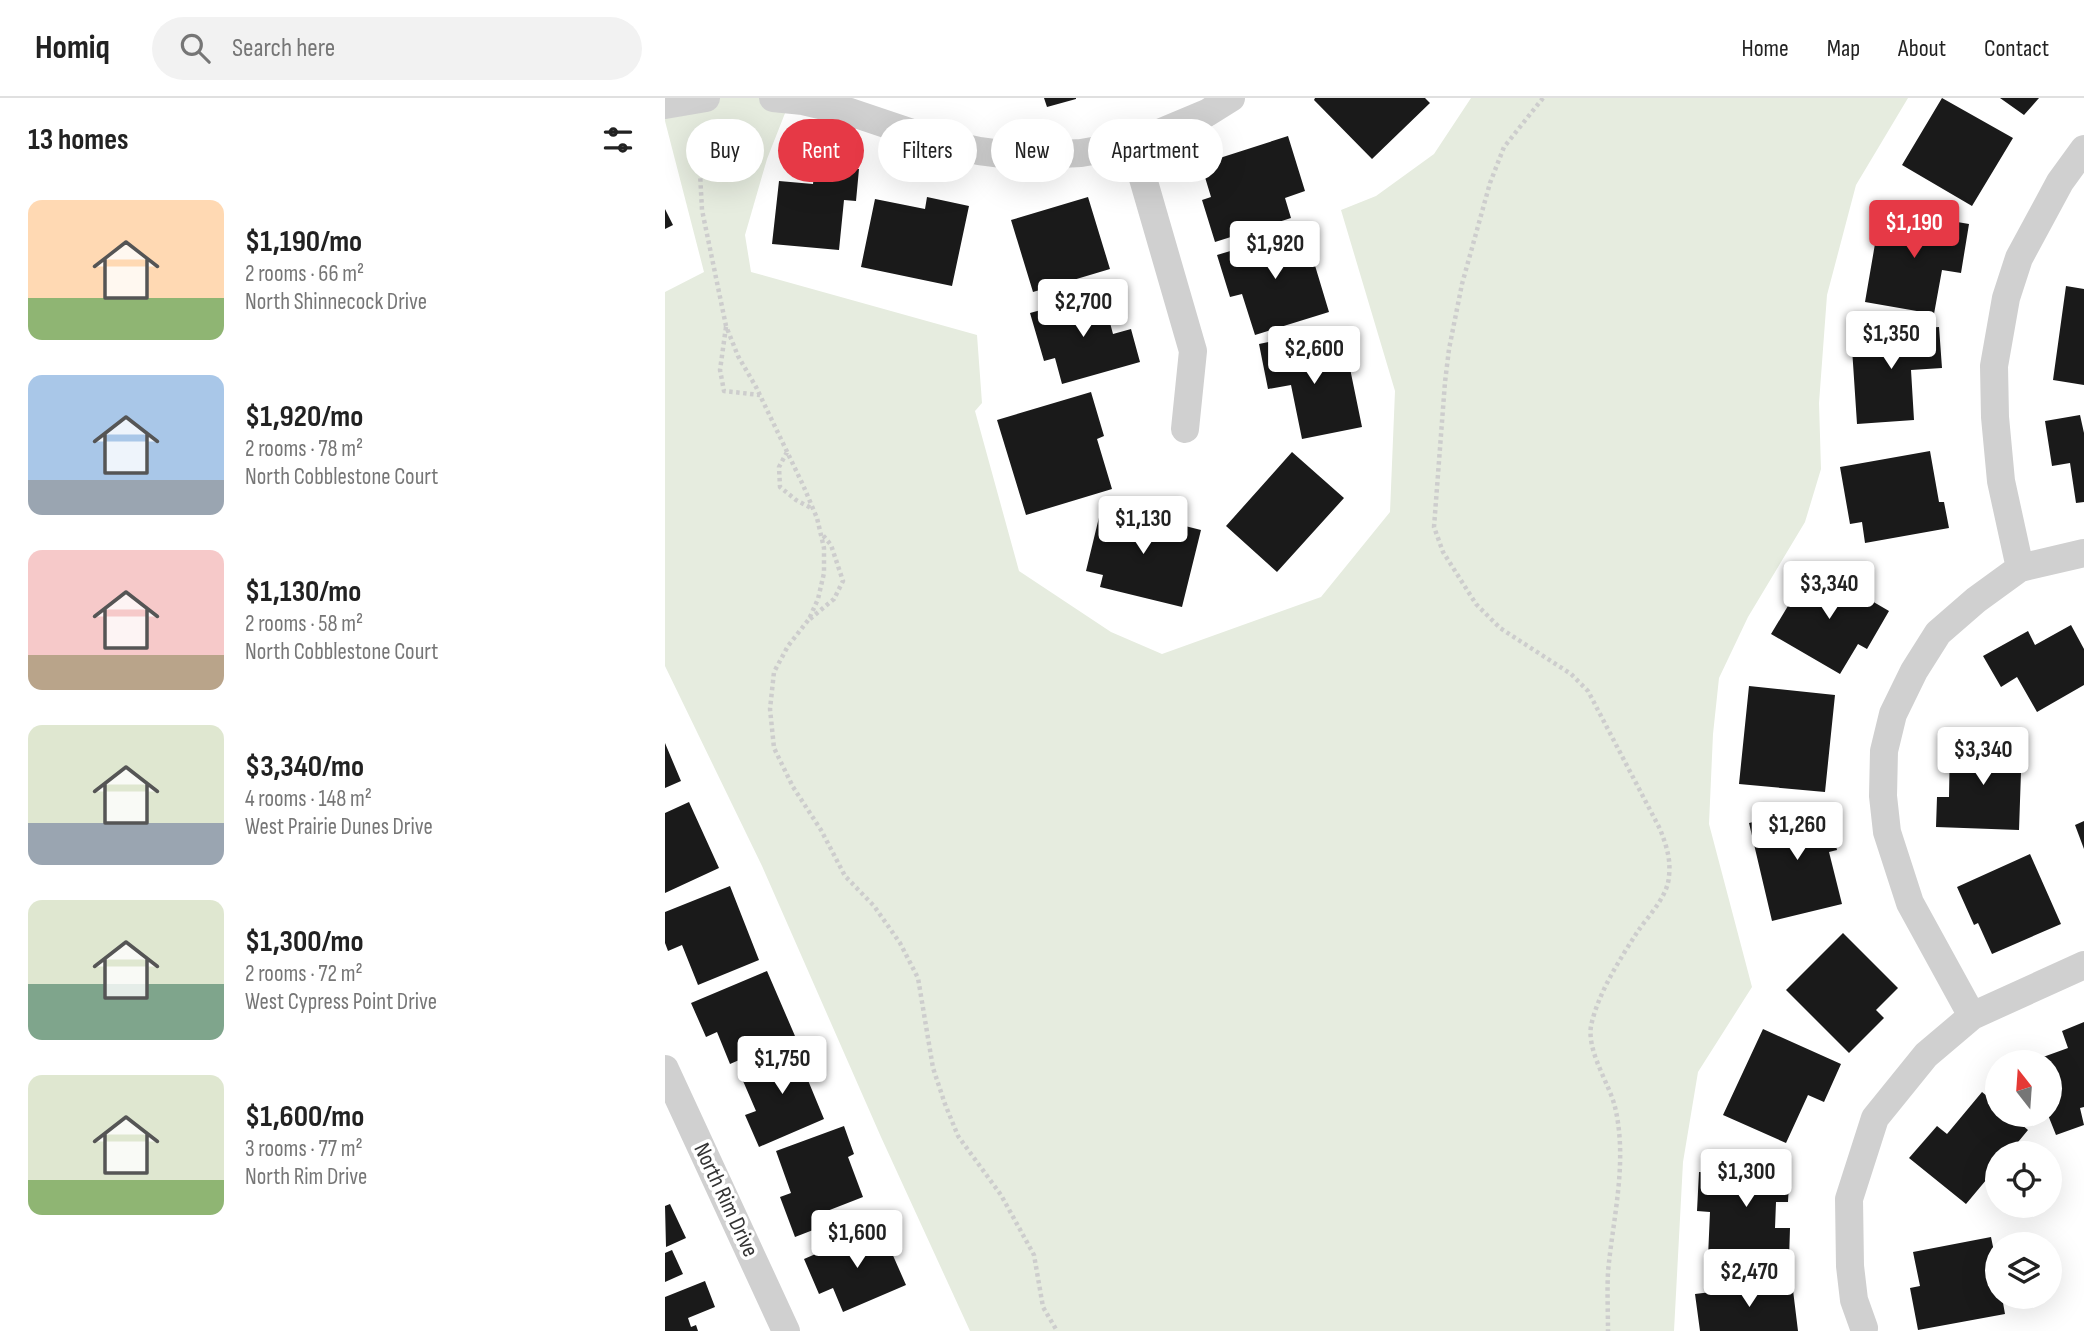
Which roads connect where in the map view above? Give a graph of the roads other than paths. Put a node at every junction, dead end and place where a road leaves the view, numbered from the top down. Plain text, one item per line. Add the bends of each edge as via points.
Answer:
1 (773, 98) edge
2 (1231, 98) edge
3 (665, 105) edge
4 (714, 108) edge
5 (1193, 119) edge
6 (2084, 149) edge
7 (1088, 152) edge
8 (1144, 182) edge
9 (1185, 429) dead end
10 (2084, 552) edge
11 (2020, 568) junction
12 (2084, 965) edge
13 (1972, 1016) junction
14 (665, 1069) edge
15 (1865, 1330) edge
16 (786, 1331) edge

1 - 7 street via 850,112 979,151 1018,156
2 - 5 street
3 - 4 street
6 - 11 street via 2060,182 2019,258 2006,298 1994,366 2001,481
8 - 9 street via 1193,351
10 - 11 street
11 - 13 street via 1938,633 1893,714 1884,751 1887,832 1899,873 1921,925
12 - 13 street
13 - 15 street via 1926,1055 1875,1118 1849,1199 1854,1300
14 - 16 street, North Rim Drive

